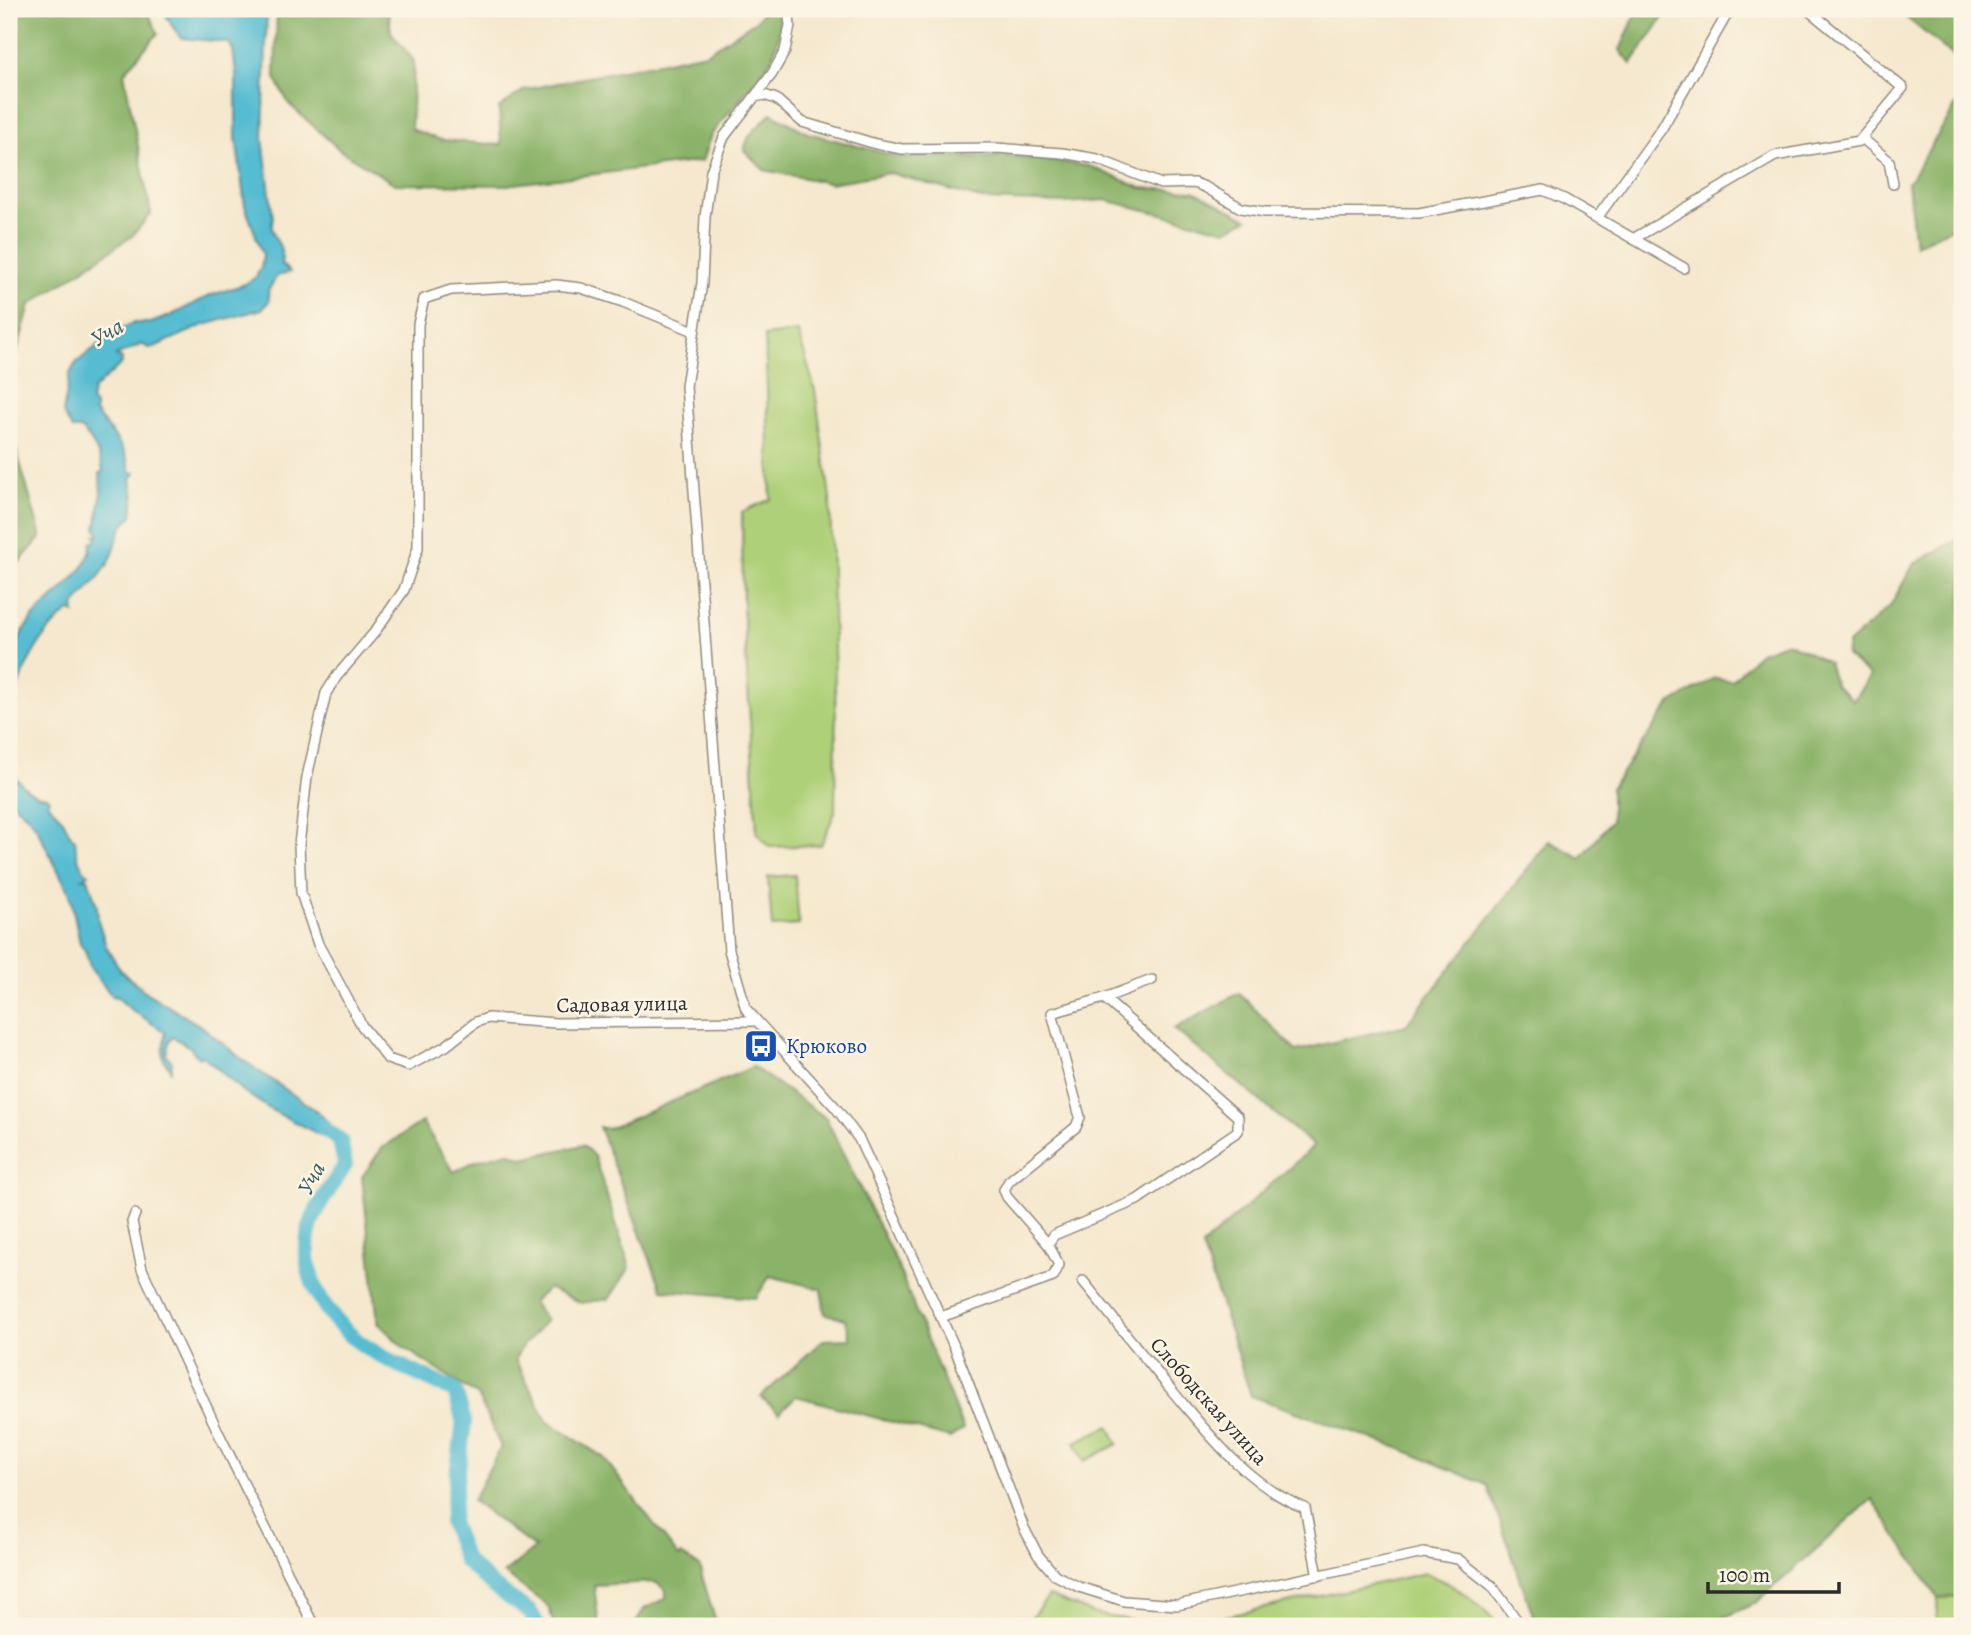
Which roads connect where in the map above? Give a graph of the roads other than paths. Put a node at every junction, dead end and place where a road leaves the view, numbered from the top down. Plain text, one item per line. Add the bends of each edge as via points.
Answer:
1 (788, 9) edge
2 (1730, 9) edge
3 (1807, 9) edge
4 (755, 97) junction
5 (1861, 138) junction
6 (1893, 184) dead end
7 (1597, 218) junction
8 (1633, 239) junction
9 (1684, 268) dead end
10 (695, 331) junction
11 (1152, 980) dead end
12 (1104, 998) junction
13 (756, 1021) junction
14 (135, 1214) dead end
15 (1048, 1244) junction
16 (1083, 1281) dead end
17 (941, 1317) junction
18 (1318, 1576) junction
19 (314, 1626) edge
20 (1521, 1626) edge

1 - 4 street via 785,51
2 - 7 street via 1662,128
3 - 5 street via 1903,88
4 - 7 street via 776,99 802,122 876,144 902,149 996,148 1097,159 1161,184 1194,183 1241,208 1265,212 1419,213 1543,190
4 - 10 street via 724,137 711,171
5 - 6 street via 1889,161
5 - 8 street via 1774,156
7 - 8 street
8 - 9 street
10 - 13 street via 686,386 729,950 746,1009
10 - 13 street, Садовая улица via 581,288 556,285 451,290 424,299 418,324 418,548 404,590 326,693 307,777 299,845 301,894 317,944 362,1026 388,1059 408,1066 488,1018 556,1023
11 - 12 street
12 - 15 street via 1052,1013 1080,1117 1076,1127 1004,1190
12 - 15 street via 1238,1117 1238,1131 1138,1200 1054,1235
13 - 17 street via 859,1139
14 - 19 street via 132,1222 142,1269
15 - 17 street via 1059,1265 1053,1277
16 - 18 street, Слободская улица via 1223,1449 1248,1474 1305,1508
17 - 18 street via 1024,1528 1055,1575 1124,1601 1177,1605
18 - 20 street via 1424,1553 1458,1559 1492,1586

